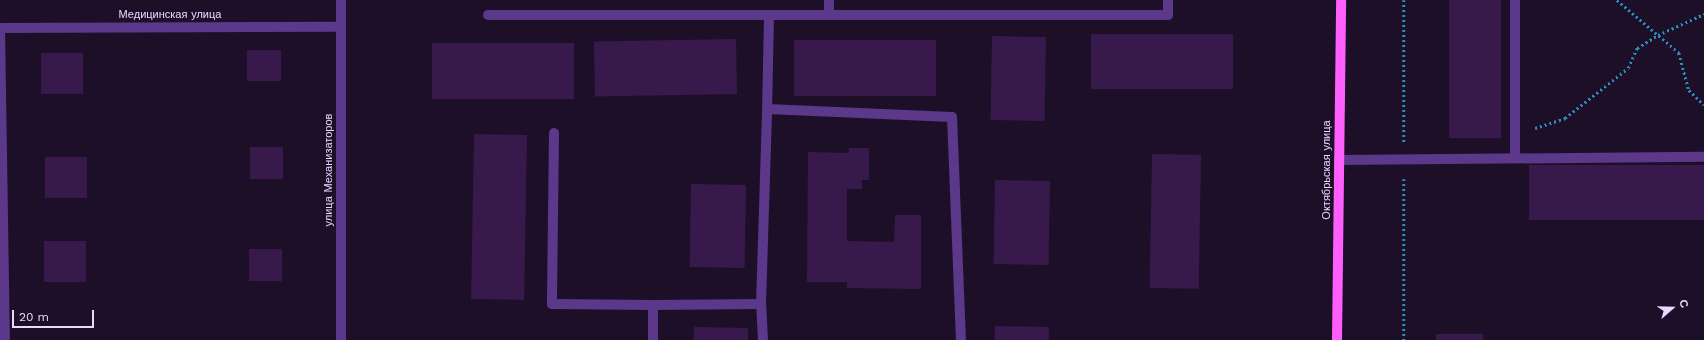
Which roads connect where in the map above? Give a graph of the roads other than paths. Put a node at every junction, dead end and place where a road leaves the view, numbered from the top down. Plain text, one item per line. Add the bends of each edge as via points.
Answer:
1 (341, 0) edge
2 (829, 0) edge
3 (1168, 0) edge
4 (1342, 0) edge
5 (1514, 0) edge
6 (488, 14) dead end
7 (829, 15) junction
8 (769, 17) junction
9 (341, 27) junction
10 (0, 28) edge
11 (768, 109) junction
12 (554, 133) dead end
13 (1704, 157) edge
14 (1515, 158) junction
15 (1339, 160) junction
16 (761, 304) junction
17 (654, 305) junction
18 (5, 340) edge
19 (341, 340) edge
20 (653, 340) edge
21 (763, 340) edge
22 (961, 340) edge
23 (1337, 340) edge

1 - 9 street, улица Механизаторов
2 - 7 street
3 - 7 street via 1168,15
4 - 15 main road, Октябрьская улица
5 - 14 street
6 - 8 street
7 - 8 street
8 - 11 street
9 - 10 street, Медицинская улица
9 - 19 street, улица Механизаторов
10 - 18 street
11 - 16 street
11 - 22 street via 952,117
12 - 17 street via 552,304
13 - 14 street
14 - 15 street
15 - 23 main road, Октябрьская улица
16 - 17 street
16 - 21 street
17 - 20 street

